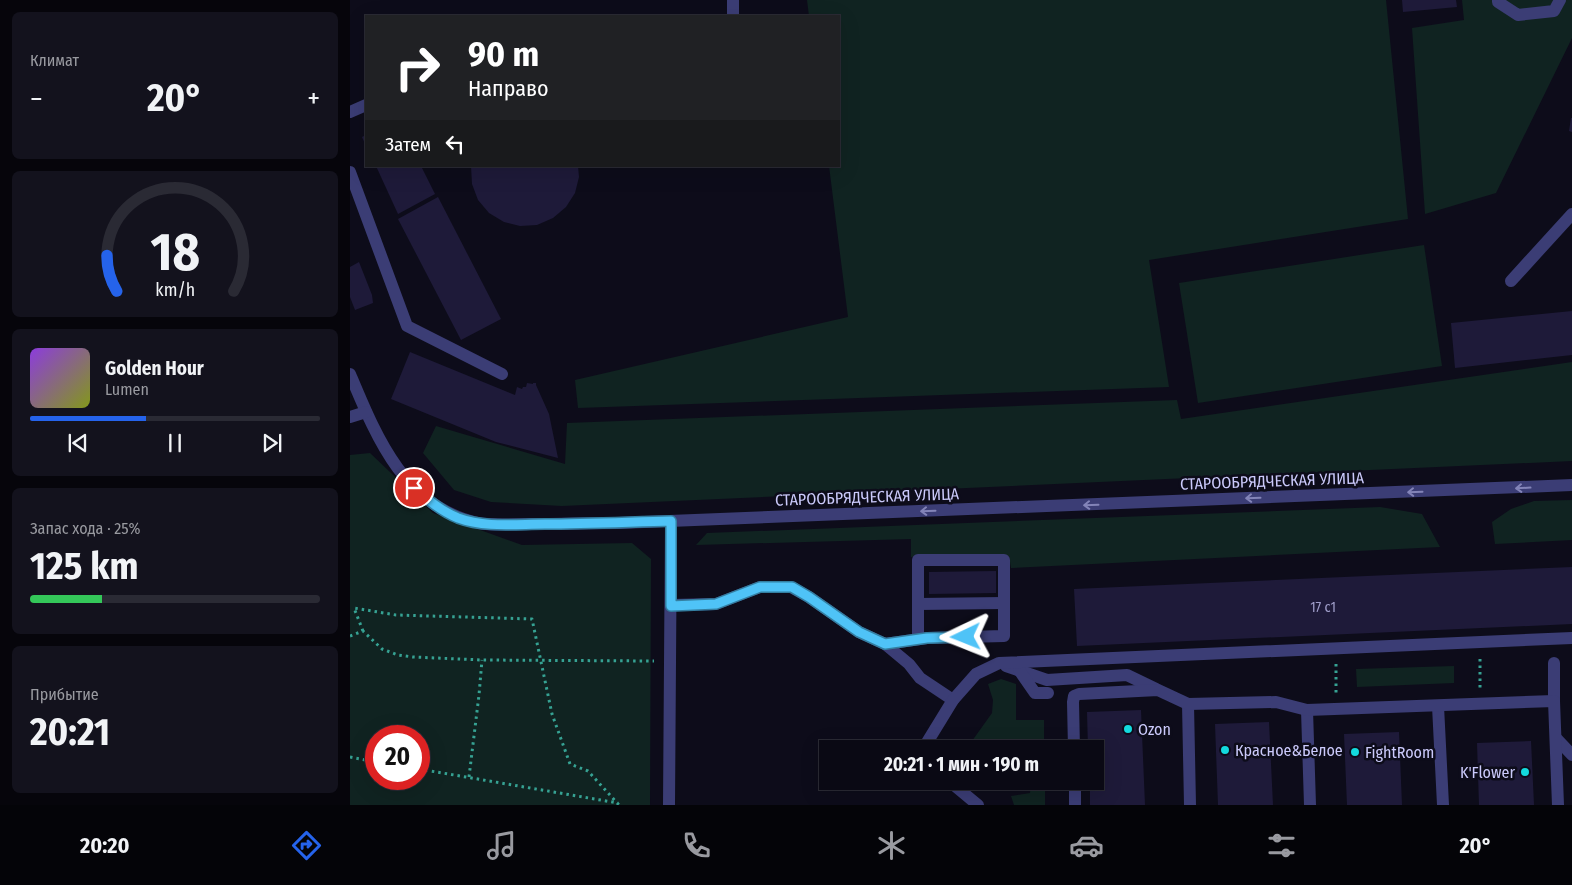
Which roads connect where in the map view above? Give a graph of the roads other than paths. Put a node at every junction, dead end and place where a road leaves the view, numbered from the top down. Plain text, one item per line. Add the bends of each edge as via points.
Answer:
1 (733, 0) edge
2 (1498, 0) edge
3 (1560, 0) edge
4 (733, 15) edge
5 (365, 105) edge
6 (350, 112) edge
7 (350, 172) edge
8 (1572, 214) edge
9 (1511, 281) dead end
10 (350, 374) edge
11 (502, 374) dead end
12 (366, 412) junction
13 (350, 417) edge
14 (1572, 485) edge
15 (671, 521) junction
16 (1004, 603) junction
17 (918, 604) junction
18 (671, 606) junction
19 (1572, 638) edge
20 (918, 639) junction
21 (885, 644) junction
22 (999, 664) junction
23 (1554, 664) dead end
24 (1018, 670) junction
25 (1158, 690) junction
26 (1048, 693) dead end
27 (953, 700) junction
28 (1554, 701) junction
29 (1188, 704) junction
30 (1438, 706) junction
31 (1307, 710) junction
32 (1556, 738) junction
33 (929, 740) edge
34 (1074, 740) edge
35 (1572, 755) edge
36 (960, 790) edge
37 (1075, 790) edge
38 (669, 805) edge
39 (978, 805) edge
40 (1075, 805) edge
41 (1190, 805) edge
42 (1310, 805) edge
43 (1442, 805) edge
44 (1558, 805) edge

1 - 4 street
2 - 3 street via 1518,15 1554,11
5 - 6 street
7 - 11 street via 407,326
8 - 9 street
10 - 12 street, СТАРООБРЯДЧЕСКАЯ УЛИЦА
12 - 13 street
12 - 15 street, СТАРООБРЯДЧЕСКАЯ УЛИЦА via 404,478 439,508 458,518 501,525
14 -> 15 street, СТАРООБРЯДЧЕСКАЯ УЛИЦА
15 - 18 street
16 - 17 street
16 - 17 street via 1004,560 918,560
16 - 20 street via 1004,636
17 - 20 street
18 - 21 street via 716,604 760,587 792,587 859,632
18 - 38 street
19 - 22 street
20 - 21 street
21 - 27 street via 920,678
22 - 24 street
22 - 27 street via 976,674
23 - 28 street
24 - 25 street via 1047,680 1127,675
24 - 26 street via 1036,693
25 - 29 street
25 - 34 street via 1074,696
27 - 33 street
28 - 30 street
28 - 32 street
29 - 31 street via 1276,702
29 - 41 street
30 - 31 street
30 - 43 street
31 - 42 street
32 - 35 street
32 - 44 street
36 - 39 street
37 - 40 street

